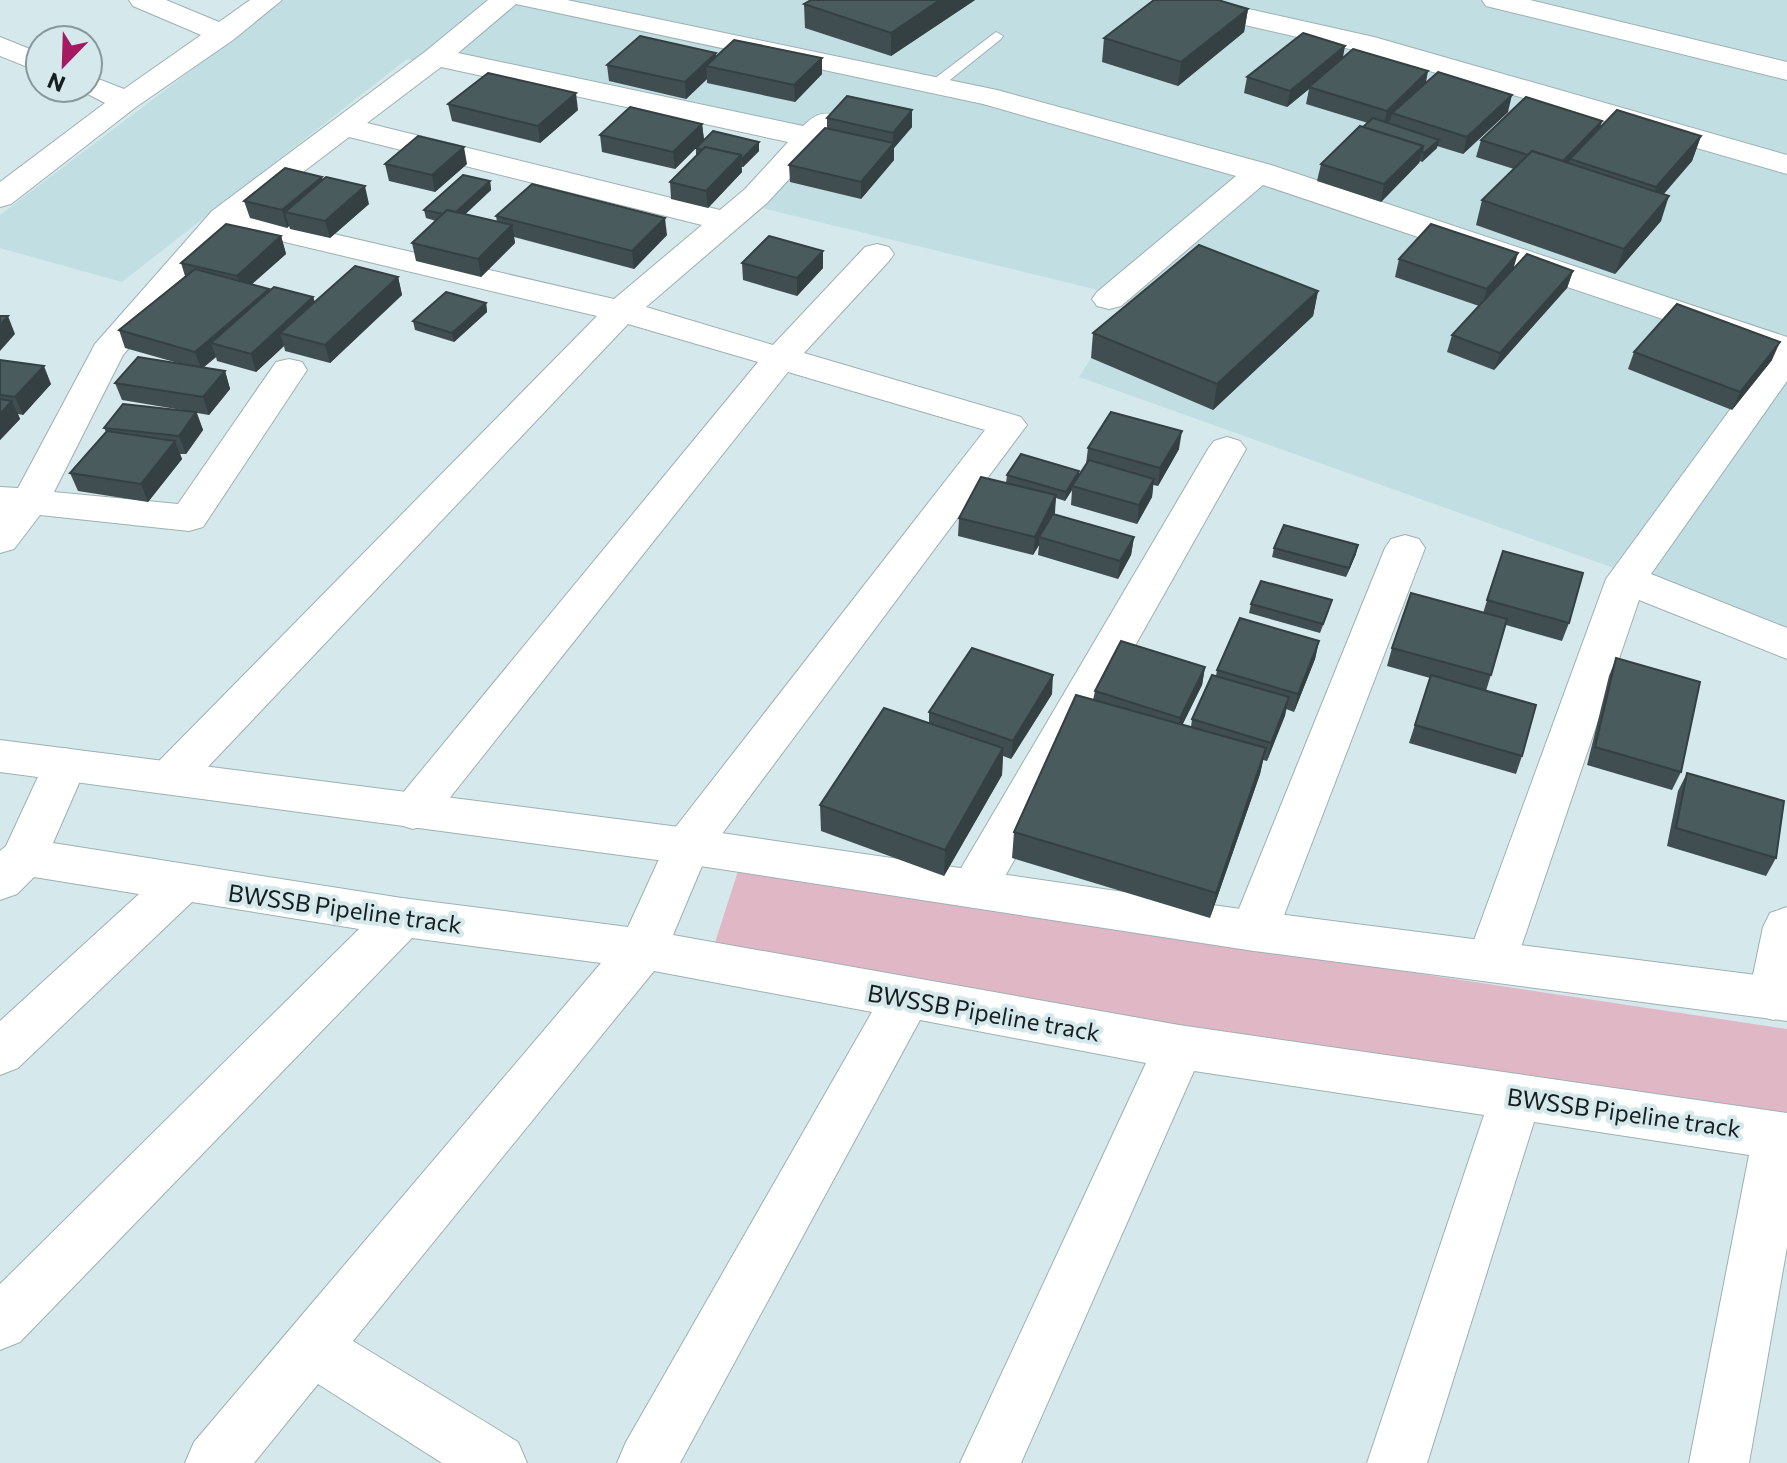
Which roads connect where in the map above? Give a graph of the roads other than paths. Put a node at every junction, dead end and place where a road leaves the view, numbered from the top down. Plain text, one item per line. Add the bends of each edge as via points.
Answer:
1 (143, 0) edge
2 (268, 0) edge
3 (505, 0) edge
4 (527, 0) edge
5 (1172, 0) edge
6 (1496, 0) edge
7 (223, 34) junction
8 (996, 36) dead end
9 (0, 46) edge
10 (24, 56) edge
11 (436, 57) junction
12 (1787, 71) edge
13 (876, 73) junction
14 (935, 85) junction
15 (104, 91) edge
16 (126, 101) junction
17 (345, 127) junction
18 (809, 137) junction
19 (1787, 165) edge
20 (1260, 172) junction
21 (4, 189) edge
22 (223, 218) junction
23 (724, 221) junction
24 (877, 254) dead end
25 (1109, 299) dead end
26 (621, 311) junction
27 (1787, 349) edge
28 (1787, 356) edge
29 (780, 358) junction
30 (289, 370) dead end
31 (1227, 449) dead end
32 (15, 500) edge
33 (0, 540) edge
34 (1405, 548) dead end
35 (1626, 579) junction
36 (1787, 644) edge
37 (0, 756) edge
38 (65, 765) junction
39 (171, 777) junction
40 (413, 812) junction
41 (687, 846) junction
42 (12, 869) edge
43 (182, 883) junction
44 (974, 888) junction
45 (402, 917) junction
46 (1787, 927) edge
47 (1254, 931) junction
48 (643, 949) junction
49 (1491, 962) junction
50 (906, 998) junction
51 (1780, 999) edge
52 (1179, 1047) junction
53 (0, 1053) edge
54 (1516, 1096) junction
55 (1783, 1136) edge
56 (0, 1323) edge
57 (312, 1348) junction
58 (215, 1463) edge
59 (497, 1463) edge
60 (647, 1463) edge
61 (990, 1463) edge
62 (1397, 1463) edge
63 (1719, 1463) edge

1 - 7 street
2 - 7 street
3 - 11 street
4 - 13 street
5 - 19 street via 1374,46
6 - 12 street
7 - 16 street
8 - 14 lane
9 - 10 street
11 - 17 street
11 - 18 street
13 - 14 street
13 - 18 street
14 - 20 street
15 - 16 street
16 - 21 street
17 - 22 street
17 - 23 street
18 - 23 street via 756,196
20 - 25 street
20 - 27 street
22 - 26 street
22 - 32 street via 107,351
23 - 26 street
24 - 29 street
26 - 29 street
26 - 39 street
28 - 35 street
29 - 40 street
29 - 41 street via 1008,425
30 - 32 street via 189,518
31 - 44 street
32 - 33 street
34 - 47 street
35 - 36 street
35 - 49 street
37 - 38 street
38 - 39 street
38 - 42 street
39 - 40 street
40 - 41 street
41 - 44 street
41 - 48 street
42 - 43 street, BWSSB Pipeline track
43 - 45 street, BWSSB Pipeline track
43 - 53 street
44 - 47 street
45 - 48 street, BWSSB Pipeline track
45 - 56 street
46 - 51 street
47 - 49 street
48 - 50 street, BWSSB Pipeline track
48 - 57 street
49 - 51 street
50 - 52 street, BWSSB Pipeline track
50 - 60 street
52 - 54 street, BWSSB Pipeline track
52 - 61 street
54 - 55 street, BWSSB Pipeline track
54 - 62 street
55 - 63 street
57 - 58 street
57 - 59 street

